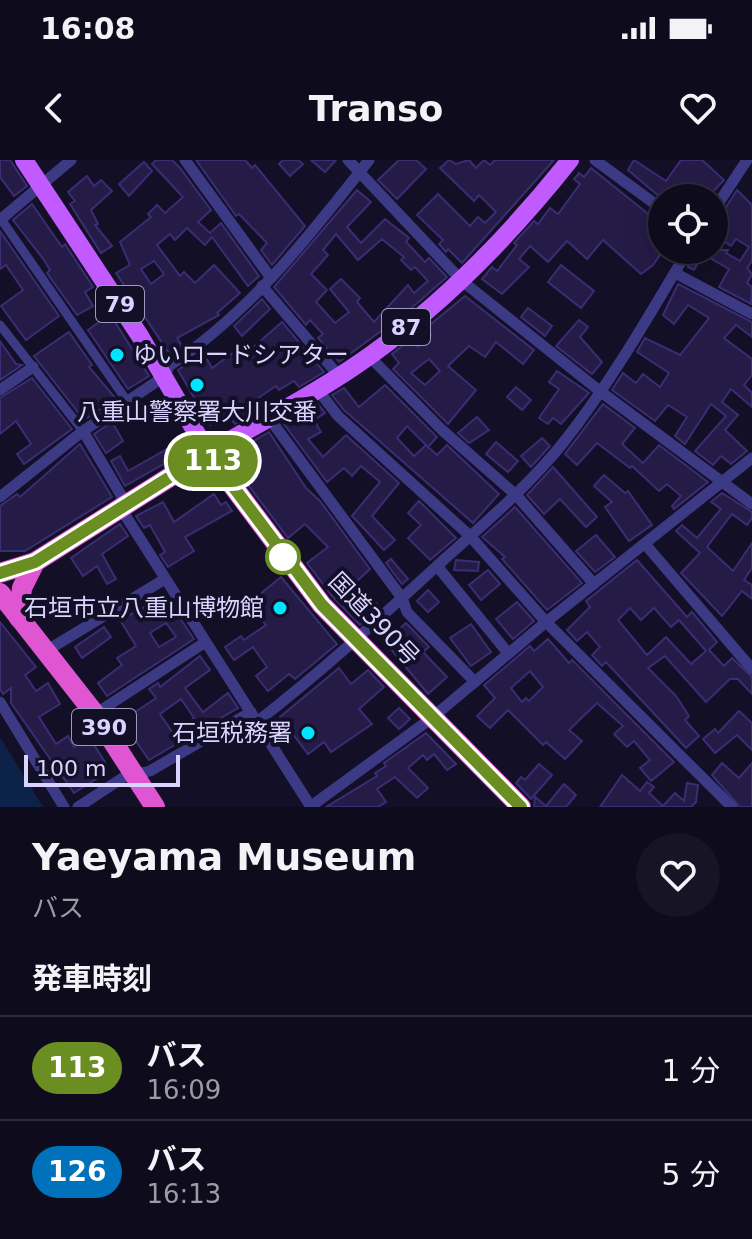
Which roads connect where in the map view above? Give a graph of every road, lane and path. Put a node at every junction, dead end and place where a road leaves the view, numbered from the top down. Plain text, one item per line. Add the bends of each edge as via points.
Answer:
1 (24, 160) edge
2 (71, 160) edge
3 (185, 160) edge
4 (348, 160) edge
5 (369, 160) edge
6 (570, 160) edge
7 (595, 160) edge
8 (747, 160) edge
9 (360, 172) junction
10 (42, 184) junction
11 (728, 189) edge
12 (648, 199) edge
13 (0, 220) edge
14 (680, 264) edge
15 (675, 273) junction
16 (462, 281) junction
17 (266, 282) junction
18 (752, 314) edge
19 (0, 325) edge
20 (369, 356) junction
21 (33, 367) junction
22 (165, 376) junction
23 (339, 376) junction
24 (0, 390) edge
25 (318, 390) junction
26 (601, 392) junction
27 (129, 404) junction
28 (269, 418) junction
29 (83, 431) junction
30 (208, 453) junction
31 (752, 458) edge
32 (723, 483) junction
33 (516, 495) junction
34 (0, 497) edge
35 (124, 503) junction
36 (752, 504) edge
37 (470, 536) junction
38 (645, 544) junction
39 (35, 562) junction
40 (437, 566) junction
41 (0, 573) edge
42 (165, 579) junction
43 (594, 584) junction
44 (0, 593) edge
45 (402, 598) junction
46 (19, 618) junction
47 (546, 622) junction
48 (354, 639) junction
49 (204, 643) junction
50 (46, 651) junction
51 (508, 653) junction
52 (752, 669) edge
53 (475, 682) junction
54 (0, 702) edge
55 (95, 714) junction
56 (254, 716) junction
57 (433, 717) junction
58 (134, 774) junction
59 (64, 807) edge
60 (78, 807) edge
61 (155, 807) edge
62 (311, 807) edge
63 (521, 807) edge
64 (732, 807) edge

1 - 10 main road, 79
2 - 10 street
3 - 17 street
4 - 9 street
5 - 9 street
6 - 16 main road, 87
7 - 12 street
8 - 11 street
9 - 16 street
9 - 17 street
10 - 13 street
10 - 22 main road, 79
13 - 27 street
14 - 15 street
15 - 18 street
15 - 26 street
16 - 20 main road, 87
16 - 26 street
17 - 22 street via 205,341 169,366
17 - 23 street
19 - 21 street
20 - 23 main road, 87
20 - 33 street
21 - 24 street
21 - 29 street
22 - 27 street
22 - 30 main road, 79
23 - 25 main road, 87
25 - 28 main road, 87
25 - 37 street via 338,416
26 - 32 street
26 - 33 street
27 - 29 street
28 - 30 main road, 87
28 - 45 street
29 - 34 street
29 - 35 street
30 - 35 highway
30 - 48 highway, 国道390号 via 281,555
31 - 32 street
32 - 36 street
32 - 38 street
33 - 37 street
33 - 43 street
35 - 39 highway
35 - 42 street via 125,515
37 - 40 street
37 - 47 street
38 - 43 street
38 - 52 street
39 - 41 highway
39 - 46 highway via 22,588
40 - 45 street
40 - 51 street
42 - 49 street
42 - 50 street
43 - 47 street
44 - 46 highway, 390
45 - 48 street
45 - 53 street via 407,612
46 - 50 highway, 390
47 - 51 street
47 - 64 street
48 - 56 street
48 - 57 highway, 国道390号
49 - 55 street
49 - 56 street
50 - 55 highway, 390
51 - 53 street
53 - 57 street
54 - 59 street
55 - 58 highway, 390
56 - 58 street via 150,771
56 - 62 street
57 - 62 street
57 - 63 highway, 国道390号
58 - 60 street
58 - 61 highway, 390

